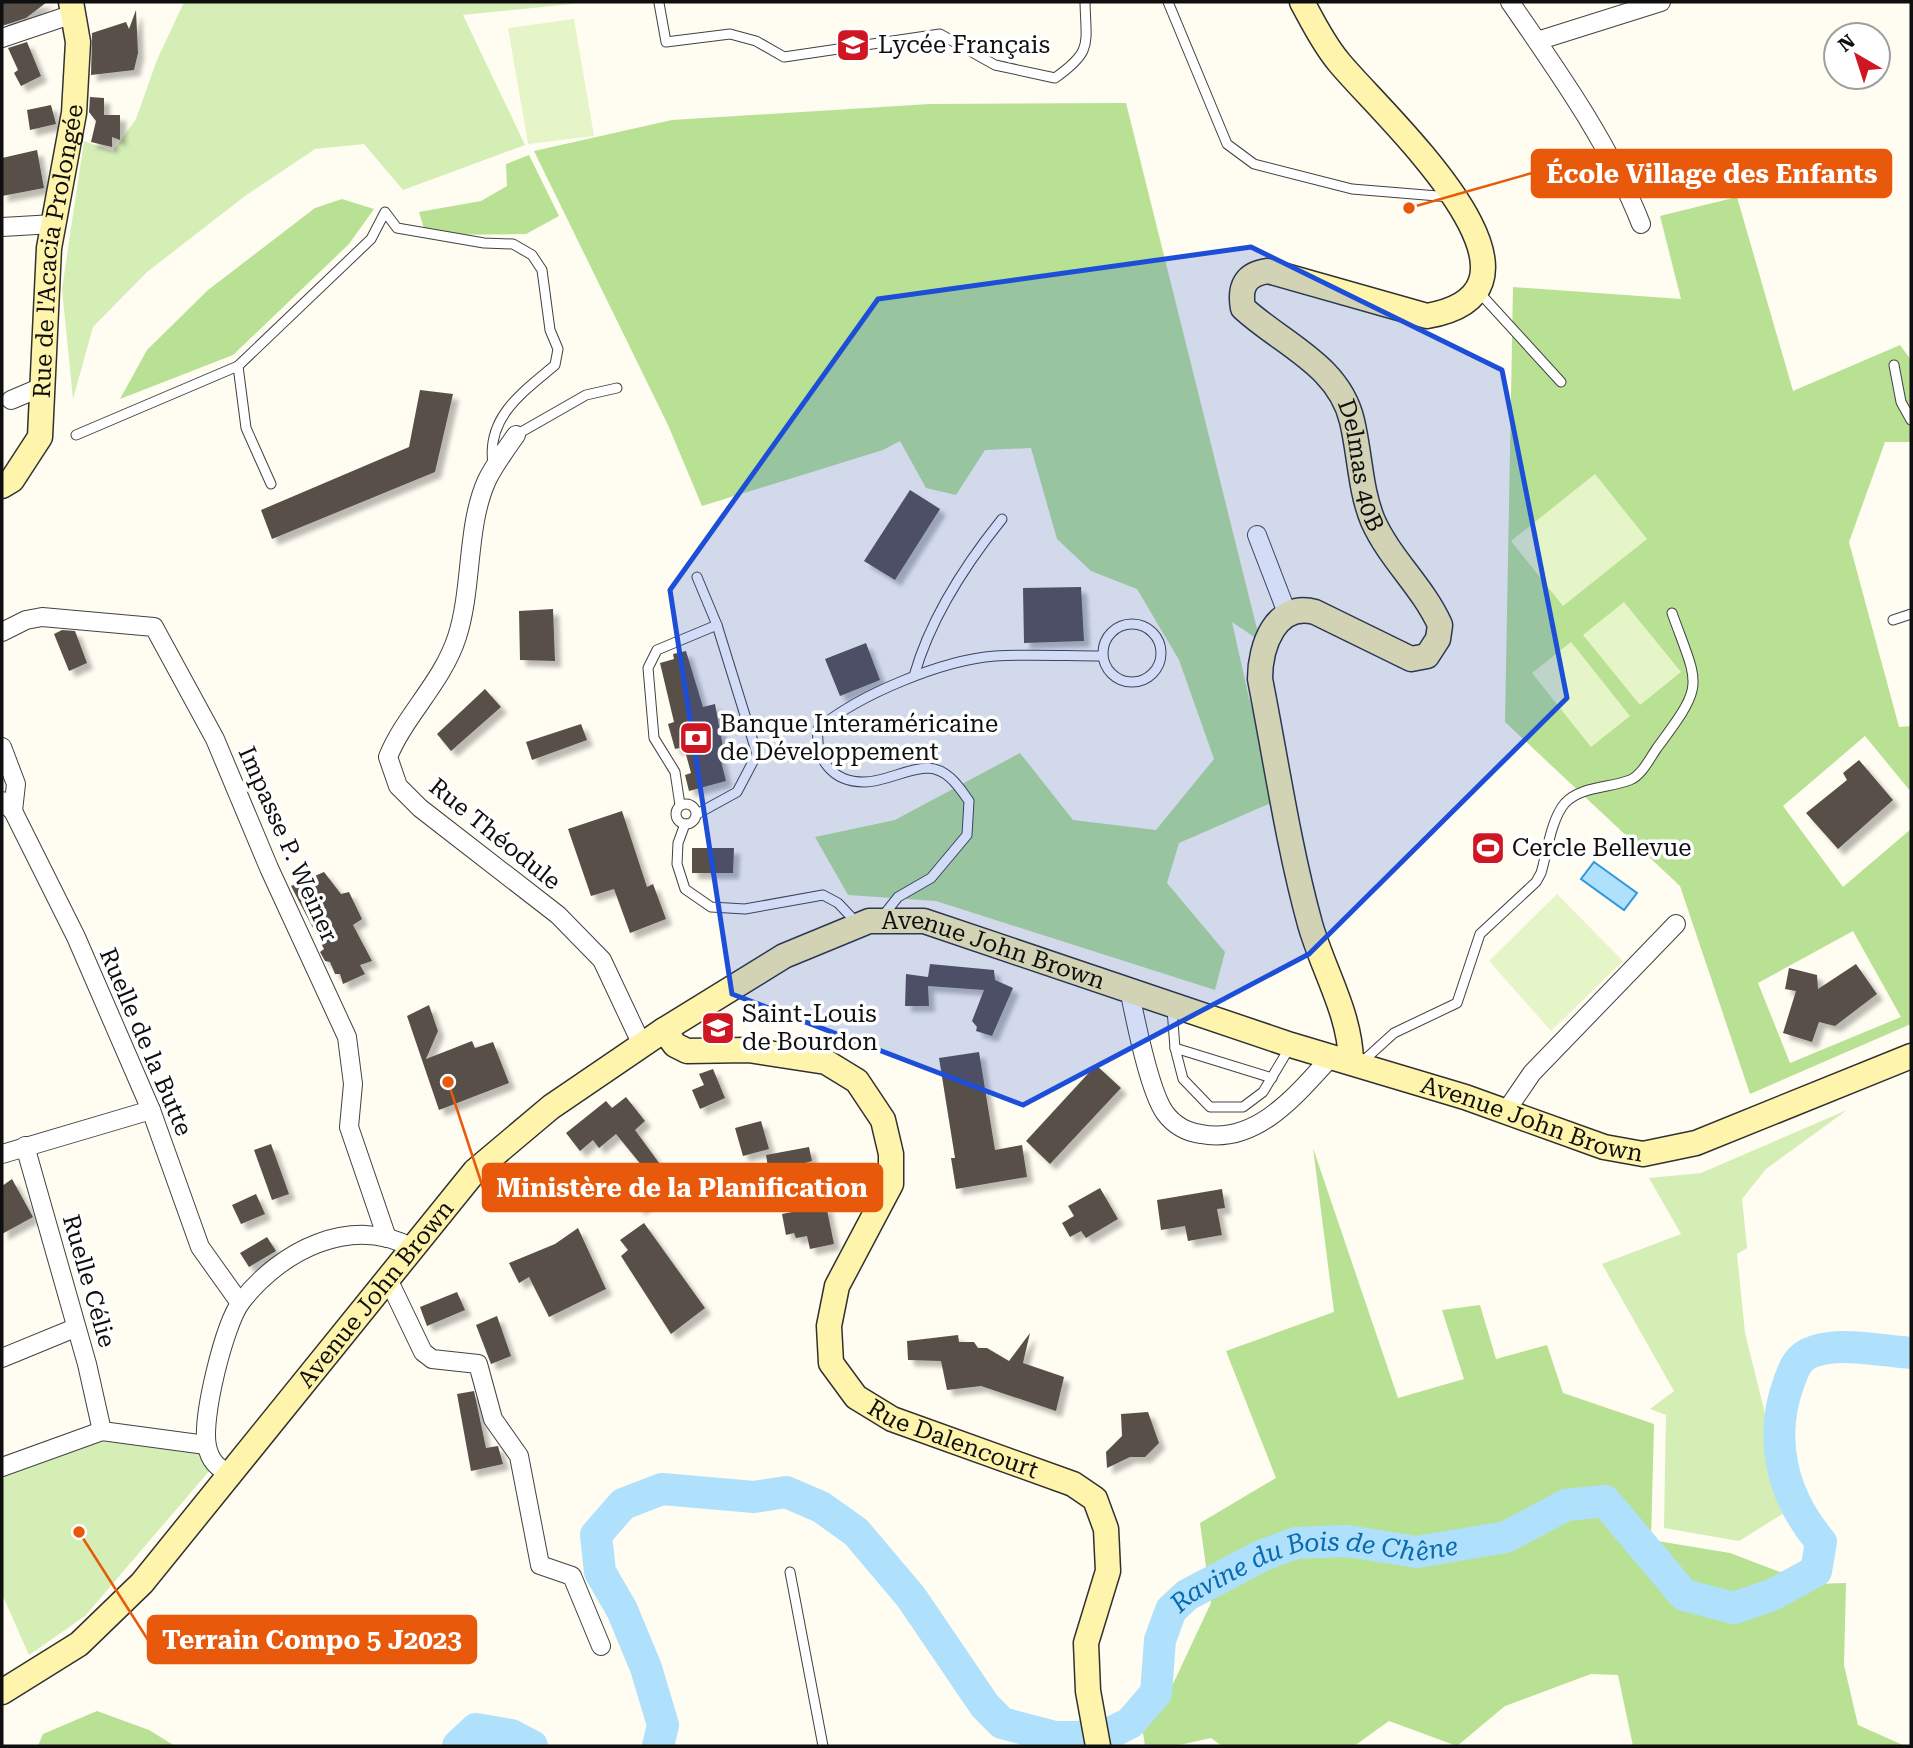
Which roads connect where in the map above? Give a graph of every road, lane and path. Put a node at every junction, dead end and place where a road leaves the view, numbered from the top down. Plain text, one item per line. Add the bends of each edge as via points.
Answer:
1 (1085, 2) edge
2 (1168, 2) edge
3 (1302, 2) edge
4 (1510, 2) edge
5 (1661, 2) edge
6 (659, 3) edge
7 (72, 8) edge
8 (2, 38) edge
9 (1537, 41) junction
10 (1456, 198) junction
11 (54, 224) junction
12 (1641, 224) dead end
13 (2, 227) edge
14 (1477, 290) junction
15 (1894, 365) dead end
16 (238, 366) junction
17 (1561, 382) dead end
18 (44, 386) junction
19 (617, 387) dead end
20 (11, 400) dead end
21 (1911, 420) edge
22 (75, 435) dead end
23 (516, 435) joint
24 (494, 469) junction
25 (271, 484) dead end
26 (2, 486) edge
27 (1002, 519) dead end
28 (1257, 535) dead end
29 (696, 577) dead end
30 (1287, 613) junction
31 (1672, 613) dead end
32 (1911, 614) edge
33 (1893, 620) dead end
34 (717, 625) junction
35 (2, 632) edge
36 (1102, 656) junction
37 (915, 676) junction
38 (2, 747) edge
39 (680, 805) junction
40 (7, 806) edge
41 (697, 814) junction
42 (685, 824) junction
43 (869, 921) junction
44 (1676, 924) dead end
45 (1129, 989) junction
46 (1172, 1004) junction
47 (664, 1030) junction
48 (642, 1045) junction
49 (1291, 1045) junction
50 (1175, 1048) junction
51 (1911, 1056) edge
52 (1348, 1060) junction
53 (1272, 1078) junction
54 (151, 1110) junction
55 (1506, 1111) junction
56 (25, 1146) junction
57 (2, 1154) edge
58 (387, 1238) junction
59 (413, 1248) junction
60 (388, 1279) junction
61 (240, 1303) junction
62 (75, 1328) junction
63 (2, 1358) edge
64 (102, 1430) junction
65 (206, 1446) junction
66 (2, 1467) edge
67 (229, 1474) junction
68 (790, 1572) dead end
69 (601, 1646) dead end
70 (2, 1692) edge
71 (1096, 1734) edge
72 (823, 1746) edge

1 - 6 lane via 1086,46 1078,62 1055,78 995,65 940,34 784,57 730,34 666,42
2 - 10 lane via 1227,144 1254,164 1352,189
3 - 10 street via 1338,62
4 - 9 street
5 - 9 street
7 - 8 street
7 - 11 street, Rue de l'Acacia Prolongée via 78,42 74,113
9 - 12 street via 1597,130
10 - 14 street via 1481,249 1483,274
11 - 13 street
11 - 18 street, Rue de l'Acacia Prolongée via 49,248
14 - 17 lane
14 - 30 street, Delmas 40B via 1466,302 1427,316 1283,273 1254,273 1245,280 1240,294 1243,307 1321,367 1336,386 1352,419 1373,521 1440,625 1438,639 1427,656 1411,659 1315,612 1301,608
15 - 21 lane via 1901,402
16 - 22 lane
16 - 24 lane via 370,239 384,212 397,228 513,244 532,255 542,270 550,330 558,349 555,365 521,392 501,416 490,444
16 - 25 lane via 246,428
18 - 20 street
18 - 26 street, Rue de l'Acacia Prolongée via 40,437 12,480
19 - 23 lane via 586,395
23 - 24 street, Rue Théodule
24 - 48 street, Rue Théodule via 475,528 471,575 456,640 388,757 398,786 420,808 558,915 601,960
27 - 37 lane via 934,623
28 - 30 street
29 - 34 lane
30 - 52 street via 1268,637 1260,679 1311,926 1351,1044
31 - 52 lane via 1694,675 1689,705 1636,777 1582,792 1560,810 1541,873 1480,934 1457,1003
32 - 33 lane
34 - 39 lane via 657,650 648,668 654,738 675,772
34 - 41 lane via 757,754 737,792
35 - 58 street, Impasse P. Weiner via 42,617 154,627 215,739 347,1037 353,1084 349,1127
36 - 36 lane via 1104,641 1127,623 1142,624 1155,633 1161,646 1161,660 1146,679 1128,682 1113,676
36 - 37 lane via 992,656
37 - 43 lane via 838,713 818,729 817,746 825,767 843,778 865,782 930,768 950,776 969,801 967,835 931,878
38 - 40 street via 16,784
39 - 41 lane via 689,804
39 - 42 lane via 676,813
40 - 54 street, Ruelle de la Butte via 76,937
41 - 42 lane
42 - 43 lane via 677,864 685,889 711,907 745,909 823,895
43 - 45 street, Avenue John Brown via 924,921
43 - 47 street, Avenue John Brown via 784,956
44 - 55 street via 1532,1073
45 - 46 street, Avenue John Brown
45 - 52 street via 1144,1056 1164,1112 1186,1131 1219,1138 1248,1131
46 - 49 street, Avenue John Brown
46 - 50 lane
47 - 48 street, Avenue John Brown
47 - 71 street, Rue Dalencourt via 675,1045 687,1051 748,1050 826,1062 857,1081 883,1120 891,1154 891,1184 836,1286 829,1326 831,1363 856,1397 892,1419 1073,1483 1095,1499 1106,1529 1108,1571 1086,1643
48 - 59 street, Avenue John Brown via 551,1107 475,1171
49 - 52 street, Avenue John Brown
49 - 53 lane
50 - 53 lane
50 - 53 lane via 1183,1079 1210,1107 1243,1107
51 - 55 street, Avenue John Brown via 1696,1143 1643,1154 1604,1147
52 - 55 street, Avenue John Brown
54 - 56 street
54 - 61 street, Ruelle de la Butte via 200,1247
56 - 57 street
56 - 62 street, Ruelle Célie
58 - 59 street
58 - 61 street via 361,1234 302,1247
59 - 60 street, Avenue John Brown
60 - 67 street, Avenue John Brown
60 - 69 street via 423,1352 432,1359 478,1364 493,1419 519,1456 540,1565 572,1576
61 - 65 street via 216,1369 206,1416
62 - 63 street
62 - 64 street, Ruelle Célie
64 - 65 street
64 - 66 street
65 - 67 street via 214,1464
67 - 70 street, Avenue John Brown via 142,1583 79,1644
68 - 72 lane

